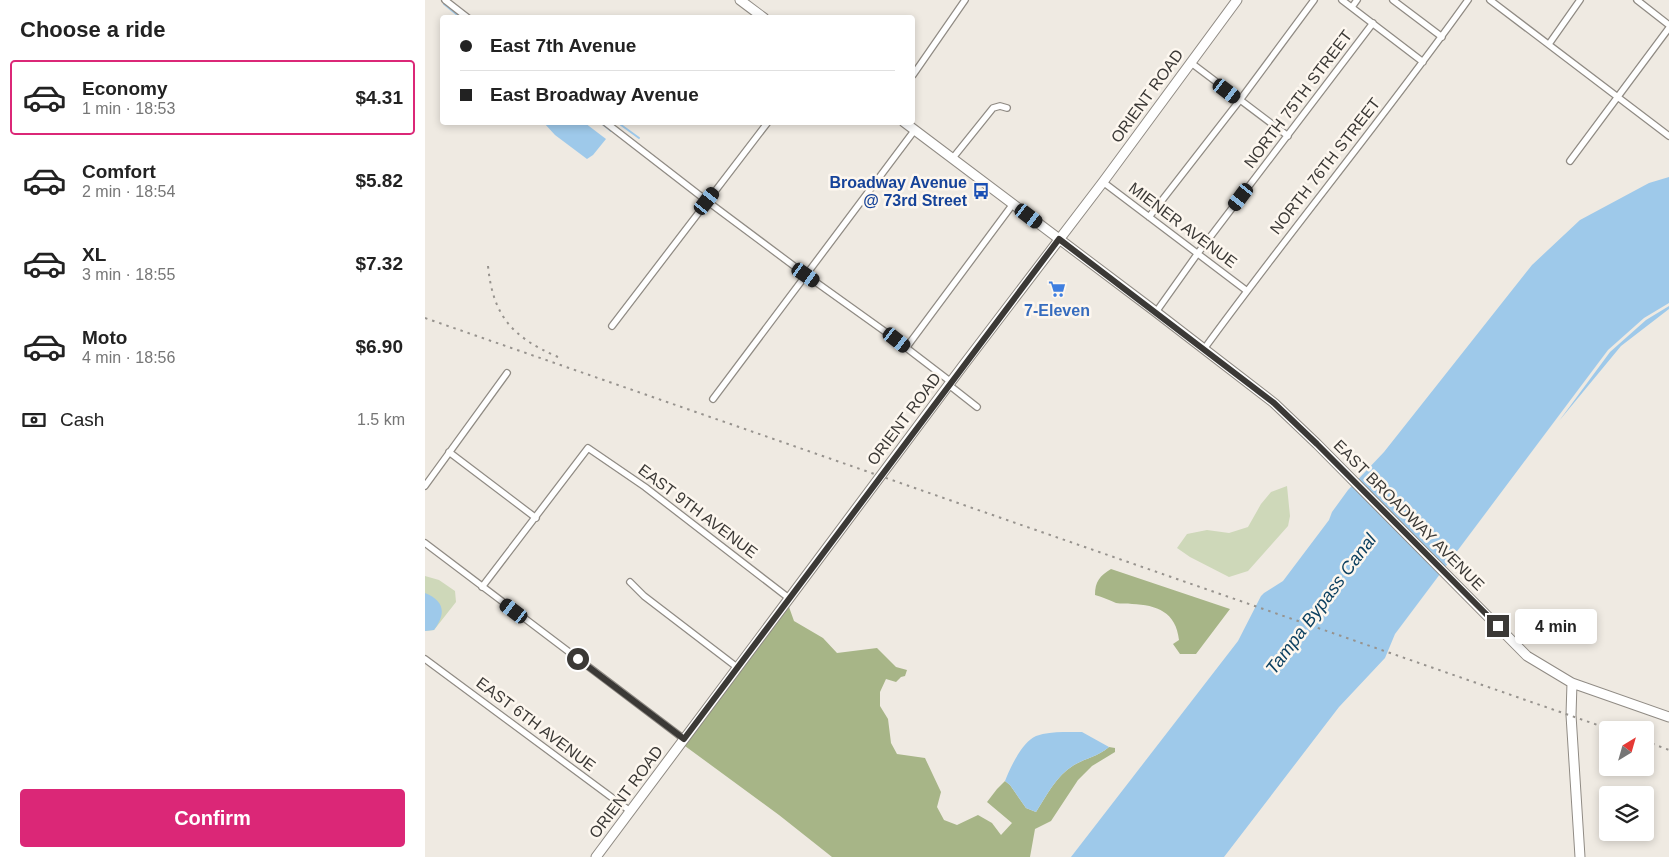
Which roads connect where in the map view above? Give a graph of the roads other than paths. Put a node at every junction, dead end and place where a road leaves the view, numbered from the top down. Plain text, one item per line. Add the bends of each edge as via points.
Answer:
1 (445, 0) edge
2 (740, 0) edge
3 (965, 0) edge
4 (1237, 0) edge
5 (1314, 0) edge
6 (1342, 0) edge
7 (1357, 0) edge
8 (1393, 0) edge
9 (1468, 0) edge
10 (1490, 0) edge
11 (1580, 0) edge
12 (1637, 0) edge
13 (1352, 7) junction
14 (463, 15) edge
15 (760, 15) edge
16 (1373, 23) junction
17 (1669, 26) edge
18 (1442, 37) junction
19 (1549, 44) junction
20 (1190, 62) junction
21 (1423, 62) junction
22 (915, 72) edge
23 (1619, 97) junction
24 (1240, 100) junction
25 (1007, 108) dead end
26 (609, 125) edge
27 (766, 125) edge
28 (908, 125) edge
29 (915, 131) junction
30 (1288, 136) junction
31 (1669, 136) edge
32 (952, 159) junction
33 (1570, 161) dead end
34 (1103, 182) junction
35 (707, 201) junction
36 (1013, 204) junction
37 (1149, 217) junction
38 (1059, 239) junction
39 (1198, 254) junction
40 (806, 275) junction
41 (1247, 291) junction
42 (1156, 312) junction
43 (612, 326) dead end
44 (906, 348) junction
45 (1204, 349) junction
46 (507, 373) dead end
47 (950, 383) junction
48 (713, 399) dead end
49 (977, 407) dead end
50 (449, 452) junction
51 (425, 486) edge
52 (536, 518) junction
53 (425, 543) edge
54 (630, 582) dead end
55 (483, 587) junction
56 (790, 598) junction
57 (425, 659) edge
58 (738, 668) junction
59 (1572, 684) junction
60 (1669, 717) edge
61 (684, 739) junction
62 (630, 812) junction
63 (596, 857) edge
64 (1579, 857) edge

1 - 14 street
2 - 15 main road
3 - 22 street
4 - 20 main road, ORIENT ROAD
5 - 24 street
6 - 13 street
7 - 13 street, NORTH 75TH STREET
8 - 18 street
9 - 18 street, NORTH 76TH STREET
10 - 19 street
11 - 19 street
12 - 17 street
13 - 16 street
16 - 21 street
16 - 30 street, NORTH 75TH STREET
17 - 23 street
18 - 21 street, NORTH 76TH STREET
19 - 23 street
20 - 24 street
20 - 34 main road, ORIENT ROAD
21 - 41 street, NORTH 76TH STREET
23 - 31 street
23 - 33 street
24 - 30 street
24 - 37 street
25 - 32 street via 993,108
26 - 35 street
27 - 35 street
28 - 29 main road, EAST BROADWAY AVENUE
29 - 32 main road, EAST BROADWAY AVENUE
29 - 40 street
30 - 39 street, NORTH 75TH STREET
32 - 36 main road, EAST BROADWAY AVENUE
34 - 37 street, MIENER AVENUE
34 - 38 main road, ORIENT ROAD
35 - 40 street
35 - 43 street
36 - 38 main road, EAST BROADWAY AVENUE
36 - 44 street
37 - 39 street, MIENER AVENUE
38 - 42 main road, EAST BROADWAY AVENUE
38 - 47 main road, ORIENT ROAD
39 - 41 street, MIENER AVENUE
39 - 42 street, NORTH 75TH STREET
40 - 44 street
40 - 48 street
41 - 45 street, NORTH 76TH STREET
42 - 45 main road, EAST BROADWAY AVENUE
44 - 47 street
45 - 59 main road, EAST BROADWAY AVENUE via 1274,403 1527,656
46 - 50 street
47 - 49 street
47 - 56 main road, ORIENT ROAD
50 - 51 street
50 - 52 street
52 - 55 street
52 - 56 street, EAST 9TH AVENUE via 589,448
53 - 55 street
54 - 58 street
55 - 61 street
56 - 58 main road, ORIENT ROAD
57 - 62 street, EAST 6TH AVENUE
58 - 61 main road, ORIENT ROAD
59 - 60 main road, EAST BROADWAY AVENUE
59 - 64 main road
61 - 62 main road, ORIENT ROAD
62 - 63 main road, ORIENT ROAD

